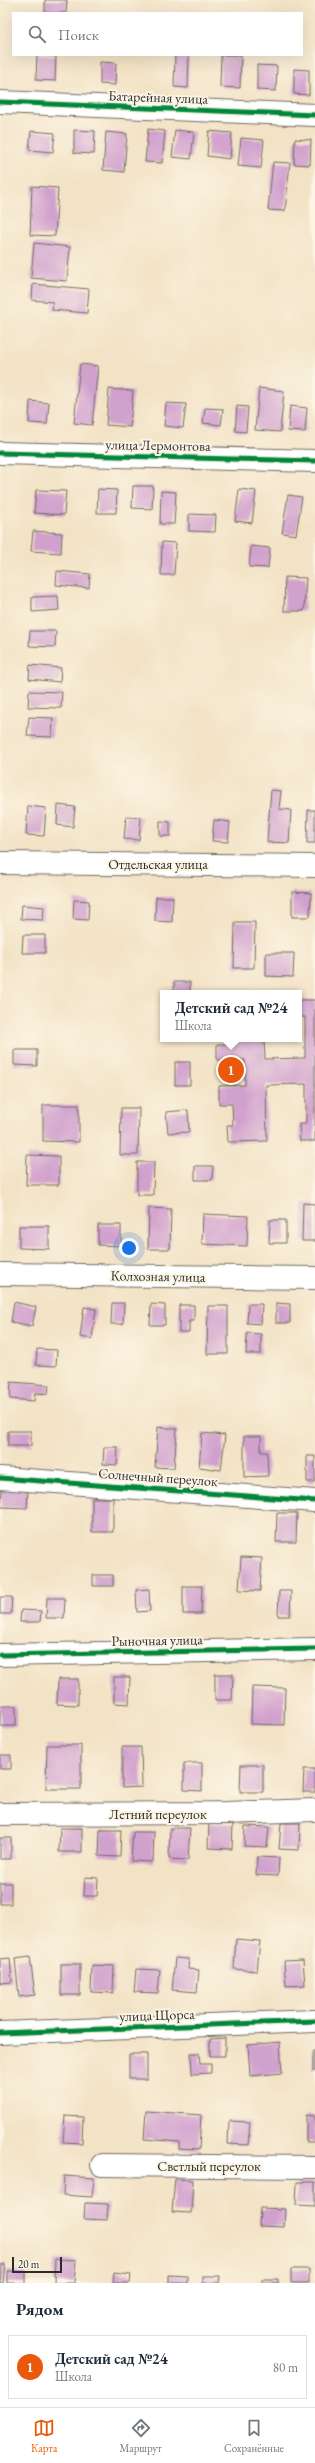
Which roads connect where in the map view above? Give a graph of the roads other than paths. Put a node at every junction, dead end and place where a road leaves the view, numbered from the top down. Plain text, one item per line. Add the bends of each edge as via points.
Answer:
1 (0, 102) edge
2 (315, 115) edge
3 (0, 454) edge
4 (315, 460) edge
5 (0, 863) edge
6 (315, 866) edge
7 (0, 1274) edge
8 (315, 1278) edge
9 (0, 1478) edge
10 (315, 1501) edge
11 (315, 1649) edge
12 (0, 1655) edge
13 (315, 1810) edge
14 (0, 1814) edge
15 (315, 2022) edge
16 (0, 2033) edge
17 (102, 2165) dead end
18 (315, 2167) edge

1 - 2 street, Батарейная улица
3 - 4 street, улица Лермонтова
5 - 6 street, Отдельская улица
7 - 8 street, Колхозная улица
9 - 10 street, Солнечный переулок
11 - 12 street, Рыночная улица
13 - 14 street, Летний переулок
15 - 16 street, улица Щорса
17 - 18 street, Светлый переулок

